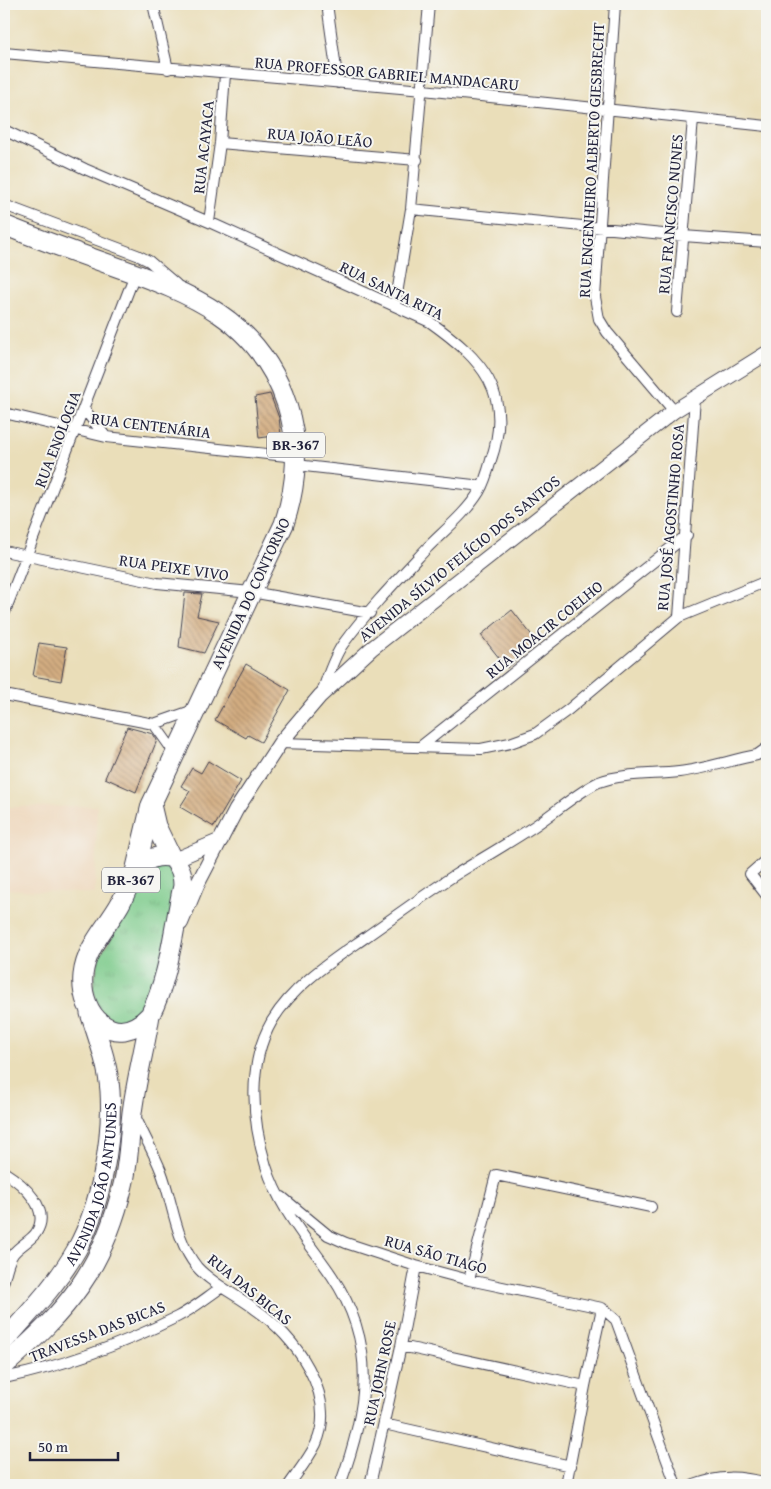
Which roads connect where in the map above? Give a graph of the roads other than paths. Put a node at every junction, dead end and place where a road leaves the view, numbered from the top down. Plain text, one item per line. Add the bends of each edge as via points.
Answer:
1 (153, 4) edge
2 (327, 4) edge
3 (429, 4) edge
4 (615, 4) edge
5 (4, 54) edge
6 (168, 69) junction
7 (225, 74) junction
8 (338, 82) junction
9 (423, 90) junction
10 (607, 108) junction
11 (693, 119) junction
12 (767, 126) edge
13 (4, 130) edge
14 (220, 143) junction
15 (417, 160) junction
16 (4, 205) edge
17 (412, 209) junction
18 (210, 222) junction
19 (4, 225) edge
20 (599, 228) junction
21 (683, 236) junction
22 (767, 242) edge
23 (135, 274) junction
24 (186, 293) junction
25 (395, 306) junction
26 (677, 312) dead end
27 (767, 353) edge
28 (696, 398) junction
29 (84, 409) junction
30 (674, 411) junction
31 (4, 413) edge
32 (76, 431) junction
33 (106, 436) junction
34 (296, 461) junction
35 (482, 486) junction
36 (687, 535) junction
37 (4, 551) edge
38 (28, 556) junction
39 (767, 581) edge
40 (251, 592) junction
41 (370, 613) junction
42 (4, 614) edge
43 (679, 617) junction
44 (4, 695) edge
45 (320, 696) junction
46 (194, 710) junction
47 (154, 724) junction
48 (280, 743) junction
49 (420, 747) junction
50 (767, 748) edge
51 (174, 752) junction
52 (151, 805) junction
53 (221, 840) junction
54 (172, 858) junction
55 (767, 859) edge
56 (135, 872) junction
57 (767, 896) edge
58 (168, 963) junction
59 (88, 1005) junction
60 (150, 1015) junction
61 (132, 1111) junction
62 (4, 1172) edge
63 (278, 1194) junction
64 (651, 1207) dead end
65 (416, 1266) junction
66 (4, 1280) edge
67 (469, 1280) junction
68 (222, 1287) junction
69 (602, 1308) junction
70 (6, 1338) edge
71 (401, 1346) junction
72 (4, 1366) edge
73 (4, 1378) edge
74 (585, 1386) junction
75 (384, 1424) junction
76 (571, 1466) junction
77 (767, 1483) edge
78 (289, 1485) edge
79 (340, 1485) edge
80 (370, 1485) edge
81 (566, 1485) edge
82 (676, 1485) edge
83 (694, 1485) edge

1 - 6 street
2 - 8 street
3 - 9 street
4 - 10 street, RUA ENGENHEIRO ALBERTO GIESBRECHT
5 - 6 street, RUA PROFESSOR GABRIEL MANDACARU
6 - 7 street, RUA PROFESSOR GABRIEL MANDACARU
7 - 8 street, RUA PROFESSOR GABRIEL MANDACARU
7 - 14 street, RUA ACAYACA
8 - 9 street, RUA PROFESSOR GABRIEL MANDACARU
9 - 10 street, RUA PROFESSOR GABRIEL MANDACARU
9 - 15 street
10 - 11 street, RUA PROFESSOR GABRIEL MANDACARU
10 - 20 street, RUA ENGENHEIRO ALBERTO GIESBRECHT
11 - 12 street, RUA PROFESSOR GABRIEL MANDACARU
11 - 21 street, RUA FRANCISCO NUNES
13 - 18 street, RUA SANTA RITA via 85,170
14 - 15 street, RUA JOÃO LEÃO
14 - 18 street, RUA ACAYACA
15 - 17 street
16 - 24 street, AVENIDA DO CONTORNO via 137,255 157,267
17 - 20 street
17 - 25 street
18 - 25 street, RUA SANTA RITA
19 - 23 highway, AVENIDA DO CONTORNO / BR-367
20 - 21 street
20 - 30 street, RUA ENGENHEIRO ALBERTO GIESBRECHT via 595,297 599,319
21 - 22 street
21 - 26 street, RUA FRANCISCO NUNES
23 - 24 highway, AVENIDA DO CONTORNO / BR-367
23 - 29 street, RUA ENOLOGIA
24 - 34 highway, AVENIDA DO CONTORNO / BR-367 via 235,325 266,360 283,391 290,415
25 - 35 street, RUA SANTA RITA via 430,322 463,345 485,374 497,397 499,426
27 - 28 main road, AVENIDA SÍLVIO FELÍCIO DOS SANTOS
28 - 30 main road, AVENIDA SÍLVIO FELÍCIO DOS SANTOS
28 - 36 street, RUA JOSÉ AGOSTINHO ROSA
29 - 32 street, RUA ENOLOGIA
29 - 33 street
30 - 45 main road, AVENIDA SÍLVIO FELÍCIO DOS SANTOS via 387,636
31 - 32 street, RUA CENTENÁRIA
32 - 33 street, RUA CENTENÁRIA
32 - 38 street, RUA ENOLOGIA
33 - 34 street, RUA CENTENÁRIA
34 - 35 street, RUA CENTENÁRIA
34 - 40 highway, AVENIDA DO CONTORNO / BR-367 via 293,494 284,524
35 - 41 street, RUA SANTA RITA via 474,500
36 - 43 street, RUA JOSÉ AGOSTINHO ROSA
36 - 49 street, RUA MOACIR COELHO
37 - 38 street, RUA PEIXE VIVO
38 - 40 street, RUA PEIXE VIVO via 157,583
38 - 42 street, RUA ENOLOGIA
39 - 43 street
40 - 41 street, RUA PEIXE VIVO
40 - 46 highway, AVENIDA DO CONTORNO / BR-367
41 - 45 street, RUA SANTA RITA via 342,645
43 - 49 street, RUA JOSÉ AGOSTINHO ROSA via 535,734 481,749
44 - 47 street
45 - 48 main road, AVENIDA SÍLVIO FELÍCIO DOS SANTOS
46 - 47 street
46 - 51 highway, AVENIDA DO CONTORNO / BR-367
47 - 51 street
48 - 49 street, RUA JOSÉ AGOSTINHO ROSA
48 - 53 main road, AVENIDA SÍLVIO FELÍCIO DOS SANTOS via 236,810
50 - 63 street via 757,754 681,772 599,782 453,876 324,966 286,1000 270,1023 254,1079 258,1131 266,1167
51 - 52 highway, AVENIDA DO CONTORNO / BR-367
52 - 54 highway, BR-367 via 156,826
52 - 56 highway, BR-367
53 - 54 main road
53 - 58 main road, AVENIDA SÍLVIO FELÍCIO DOS SANTOS via 197,885
54 - 56 highway, BR-367 via 157,856
54 - 58 highway, BR-367 via 183,875 183,886
55 - 57 street via 750,874
56 - 59 highway, BR-367 via 85,963 84,993
58 - 60 highway, BR-367
59 - 60 highway, BR-367 via 101,1023 120,1032 140,1026
59 - 70 highway, AVENIDA JOÃO ANTUNES / BR-367 via 110,1090 110,1131 94,1209 77,1249 48,1291
60 - 61 highway, BR-367
61 - 68 street, RUA DAS BICAS via 161,1172 186,1249 197,1267
61 - 72 highway, BR-367 via 124,1183 113,1222 94,1265 75,1295 47,1327
62 - 66 street via 30,1194 41,1213 40,1225 12,1256
63 - 65 street, RUA SÃO TIAGO via 328,1235
63 - 79 street via 351,1309 360,1336 365,1379 362,1416
64 - 67 street via 496,1174
65 - 67 street, RUA SÃO TIAGO
65 - 71 street, RUA JOHN ROSE
67 - 69 street, RUA SÃO TIAGO
68 - 73 street, TRAVESSA DAS BICAS via 179,1316 125,1340 42,1371
68 - 78 street, RUA DAS BICAS via 258,1310 290,1341 313,1376 321,1398 322,1422 316,1444
69 - 74 street
69 - 82 street via 616,1320
71 - 74 street
71 - 75 street, RUA JOHN ROSE
74 - 76 street
75 - 76 street
75 - 80 street, RUA JOHN ROSE
76 - 81 street
77 - 83 street via 734,1476 712,1478

